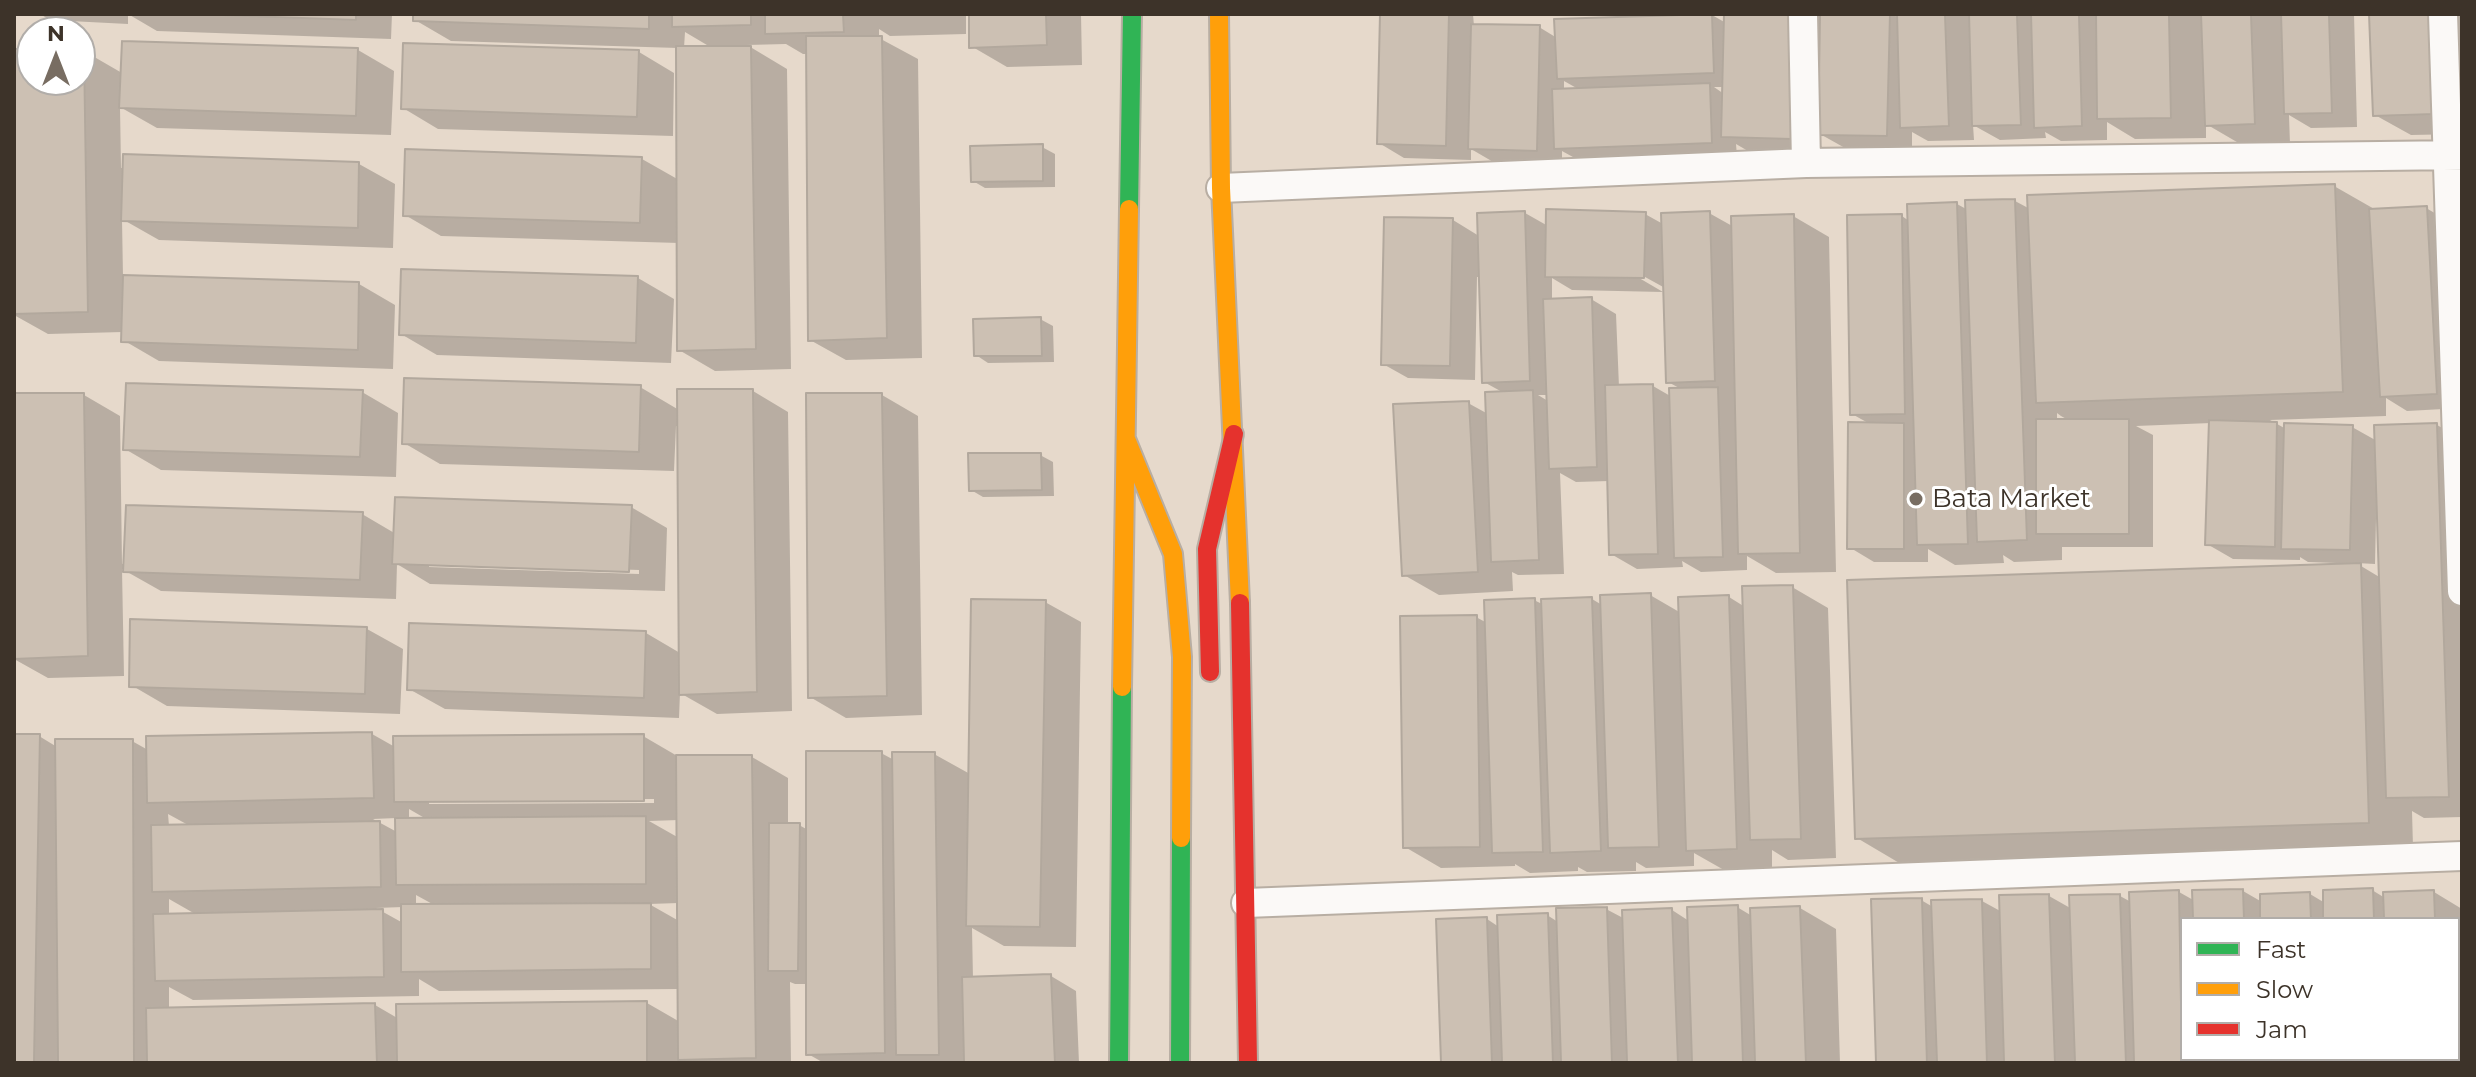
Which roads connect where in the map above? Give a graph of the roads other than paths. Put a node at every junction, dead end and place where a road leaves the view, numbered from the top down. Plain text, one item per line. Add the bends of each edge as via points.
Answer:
1 (1132, 14) edge
2 (1219, 14) edge
3 (1803, 14) edge
4 (2443, 14) edge
5 (2455, 155) edge
6 (1806, 163) junction
7 (1221, 188) junction
8 (1234, 434) junction
9 (1126, 439) junction
10 (2462, 591) edge
11 (1210, 689) dead end
12 (2462, 856) edge
13 (1246, 903) junction
14 (1119, 1063) edge
15 (1180, 1063) edge
16 (1248, 1063) edge

1 - 9 main road
2 - 7 main road
3 - 6 lane
4 - 5 lane
5 - 6 lane
5 - 10 lane
6 - 7 lane
7 - 8 main road
8 - 11 main road via 1207,549
8 - 13 main road
9 - 14 main road
9 - 15 main road via 1173,554 1182,657
12 - 13 lane
13 - 16 main road

